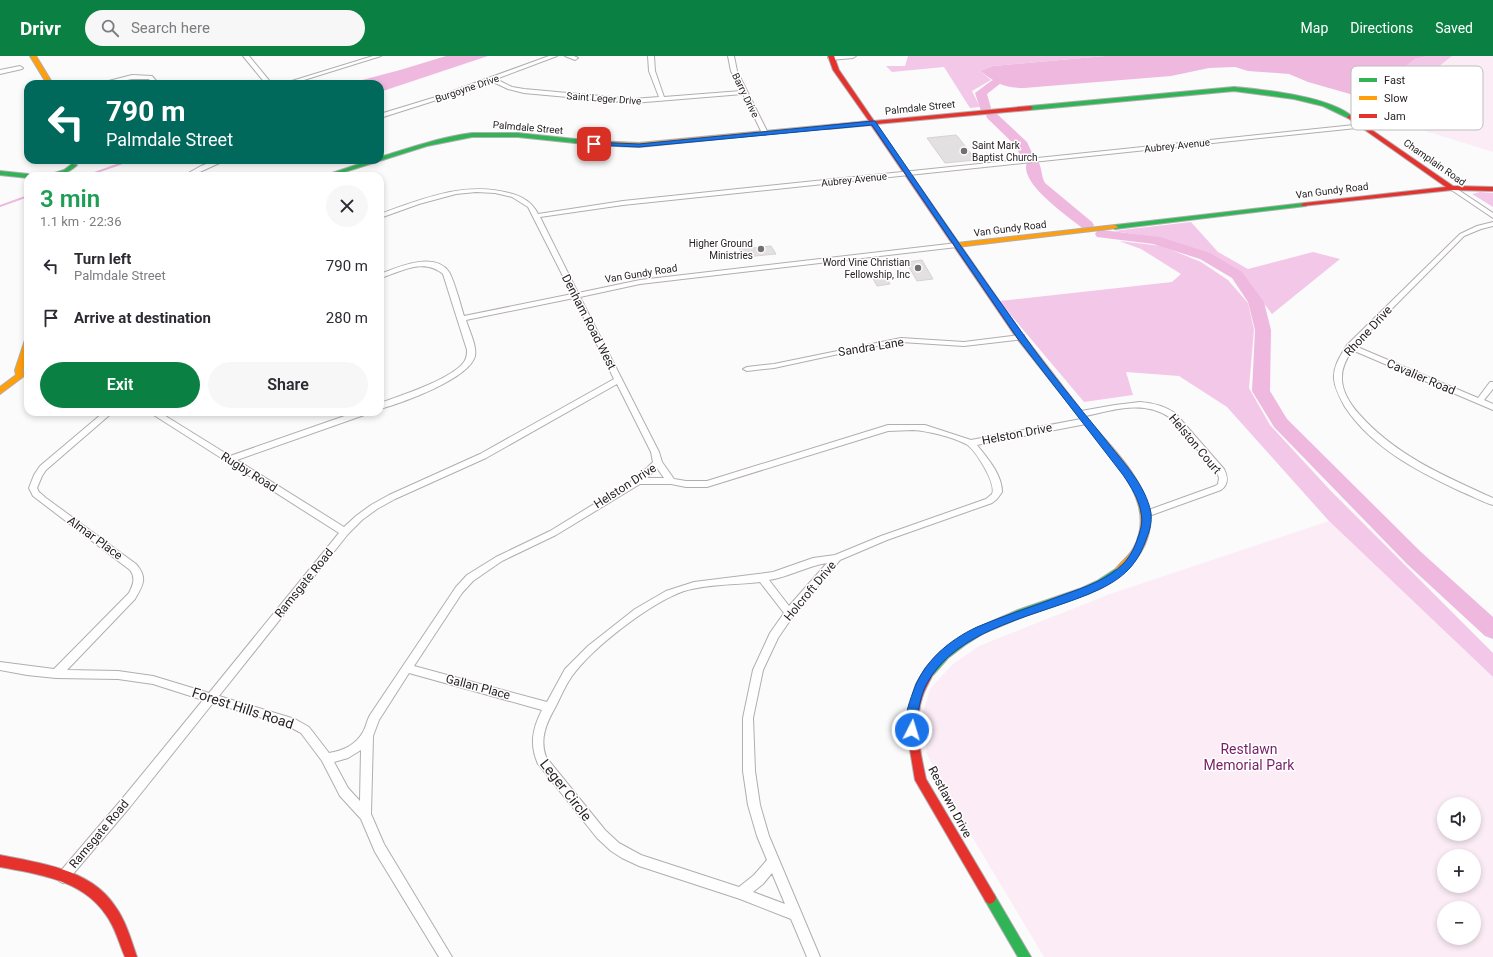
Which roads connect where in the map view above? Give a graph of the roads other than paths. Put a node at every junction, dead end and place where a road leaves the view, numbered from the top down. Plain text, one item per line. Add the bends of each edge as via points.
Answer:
1 (33, 56) edge
2 (246, 56) edge
3 (378, 56) edge
4 (554, 56) edge
5 (568, 56) edge
6 (651, 56) edge
7 (731, 56) edge
8 (853, 56) edge
9 (831, 57) edge
10 (575, 58) dead end
11 (20, 68) dead end
12 (0, 72) edge
13 (492, 79) junction
14 (48, 80) edge
15 (118, 80) edge
16 (154, 80) edge
17 (266, 80) edge
18 (298, 80) edge
19 (743, 92) junction
20 (662, 99) junction
21 (384, 115) edge
22 (1351, 119) edge
23 (873, 123) junction
24 (1351, 127) edge
25 (1370, 130) edge
26 (765, 133) junction
27 (384, 158) edge
28 (72, 164) edge
29 (212, 164) edge
30 (366, 164) edge
31 (63, 172) edge
32 (194, 172) edge
33 (339, 172) edge
34 (0, 173) edge
35 (908, 174) junction
36 (24, 176) edge
37 (1452, 188) junction
38 (1493, 189) edge
39 (384, 215) edge
40 (537, 216) junction
41 (1493, 216) edge
42 (1493, 224) edge
43 (957, 245) junction
44 (384, 274) edge
45 (576, 295) junction
46 (461, 319) junction
47 (1021, 337) junction
48 (1350, 347) junction
49 (24, 354) edge
50 (747, 369) dead end
51 (24, 376) edge
52 (618, 380) junction
53 (1493, 384) edge
54 (0, 391) edge
55 (1479, 401) junction
56 (384, 404) edge
57 (1493, 407) edge
58 (104, 416) edge
59 (159, 416) edge
60 (353, 416) edge
61 (1084, 418) junction
62 (970, 443) junction
63 (229, 460) junction
64 (658, 463) junction
65 (638, 481) junction
66 (671, 481) junction
67 (1493, 502) edge
68 (1146, 514) junction
69 (345, 532) junction
70 (837, 558) junction
71 (762, 578) junction
72 (789, 613) junction
73 (0, 666) edge
74 (407, 668) junction
75 (56, 674) junction
76 (212, 697) junction
77 (549, 707) junction
78 (367, 736) junction
79 (326, 758) junction
80 (366, 816) junction
81 (0, 861) edge
82 (773, 861) junction
83 (63, 877) junction
84 (740, 893) junction
85 (795, 914) junction
86 (131, 957) edge
87 (446, 957) edge
88 (814, 957) edge
89 (1025, 957) edge

1 - 14 street
2 - 17 street
3 - 18 street
4 - 13 street, Burgoyne Drive
5 - 10 street
6 - 20 street via 652,71
7 - 19 street, Barry Drive
8 - 9 street
9 - 23 street, Restlawn Drive via 836,70
11 - 12 street
13 - 20 street, Saint Leger Drive via 510,88 524,91 633,101
13 - 21 street, Burgoyne Drive
15 - 16 street via 145,76
19 - 20 street, Saint Leger Drive
19 - 26 street, Barry Drive
22 - 23 street, Palmdale Street via 1300,98 1266,91 1234,89
23 - 26 street, Palmdale Street
23 - 35 street, Restlawn Drive
24 - 35 street, Aubrey Avenue
25 - 37 street, Champlain Road
26 - 27 street, Palmdale Street via 629,146 472,135 439,141
28 - 31 street
29 - 32 street
30 - 33 street, Palmdale Street
34 - 36 street
35 - 40 street, Aubrey Avenue via 615,204
35 - 43 street, Restlawn Drive
37 - 38 street, Van Gundy Road
37 - 41 street, Champlain Road
37 - 43 street, Van Gundy Road
39 - 40 street, Denham Road West via 430,198 479,190 506,194 524,201 531,206
40 - 45 street, Denham Road West
42 - 48 street, Rhone Drive via 1462,235
43 - 45 street, Van Gundy Road via 640,282
43 - 47 street, Restlawn Drive
44 - 46 street via 420,264 441,268 446,273
45 - 46 street, Van Gundy Road
45 - 52 street, Denham Road West
46 - 56 street via 472,355 464,366 429,387
47 - 50 street, Sandra Lane via 964,344 901,340 774,366
47 - 61 street, Restlawn Drive
48 - 55 street, Cavalier Road
48 - 67 street, Rhone Drive via 1342,358 1338,381 1346,403 1364,425 1391,449 1411,462
49 - 51 street via 19,370
51 - 54 street
52 - 64 street, Denham Road West via 655,452
52 - 69 street, Ramsgate Road via 477,459 392,496 359,518
53 - 55 street
55 - 57 street, Cavalier Road
58 - 75 street, Almar Place via 43,468 33,488 43,500 133,567 138,573 139,580 128,601
59 - 63 street, Rugby Road
60 - 63 street
61 - 62 street, Helston Drive
61 - 68 street, Restlawn Drive via 1126,473 1142,501
61 - 68 street, Helston Court via 1139,405 1156,406 1172,415 1221,471 1222,485 1218,488
62 - 66 street, Helston Drive via 925,428 888,428 707,484
62 - 70 street, Holcroft Drive via 996,480 998,493 994,498
63 - 69 street, Rugby Road
64 - 65 street, Helston Drive
64 - 66 street, Helston Drive
65 - 66 street
65 - 74 street, Helston Drive via 553,533 499,559 470,578 459,590
68 - 89 street, Restlawn Drive via 1146,527 1137,553 1128,565 1094,588 1003,621 963,640 946,652 933,666 921,684 915,702 912,739 921,780
69 - 76 street, Ramsgate Road
70 - 71 street, Leger Circle via 814,562
70 - 72 street, Holcroft Drive
71 - 72 street
71 - 77 street, Leger Circle via 697,585 668,594 654,602 621,625 578,663 569,672
72 - 82 street, Holcroft Drive via 774,636 758,670 748,718 749,771 753,798
73 - 75 street, Forest Hills Road
74 - 77 street, Gallan Place
74 - 78 street, Helston Drive via 374,718
75 - 76 street, Forest Hills Road via 118,675 152,680
76 - 79 street, Forest Hills Road via 291,722 305,730
76 - 83 street, Ramsgate Road
77 - 84 street, Leger Circle via 537,734 538,752 601,834 615,847 639,860
78 - 79 street via 356,748 342,756
78 - 80 street
79 - 80 street, Forest Hills Road via 344,792
80 - 87 street via 379,848
81 - 83 street via 32,867
82 - 84 street via 764,875
82 - 85 street, Holcroft Drive
83 - 86 street via 86,886 101,898 112,914
84 - 85 street, Leger Circle
85 - 88 street, Holcroft Drive

